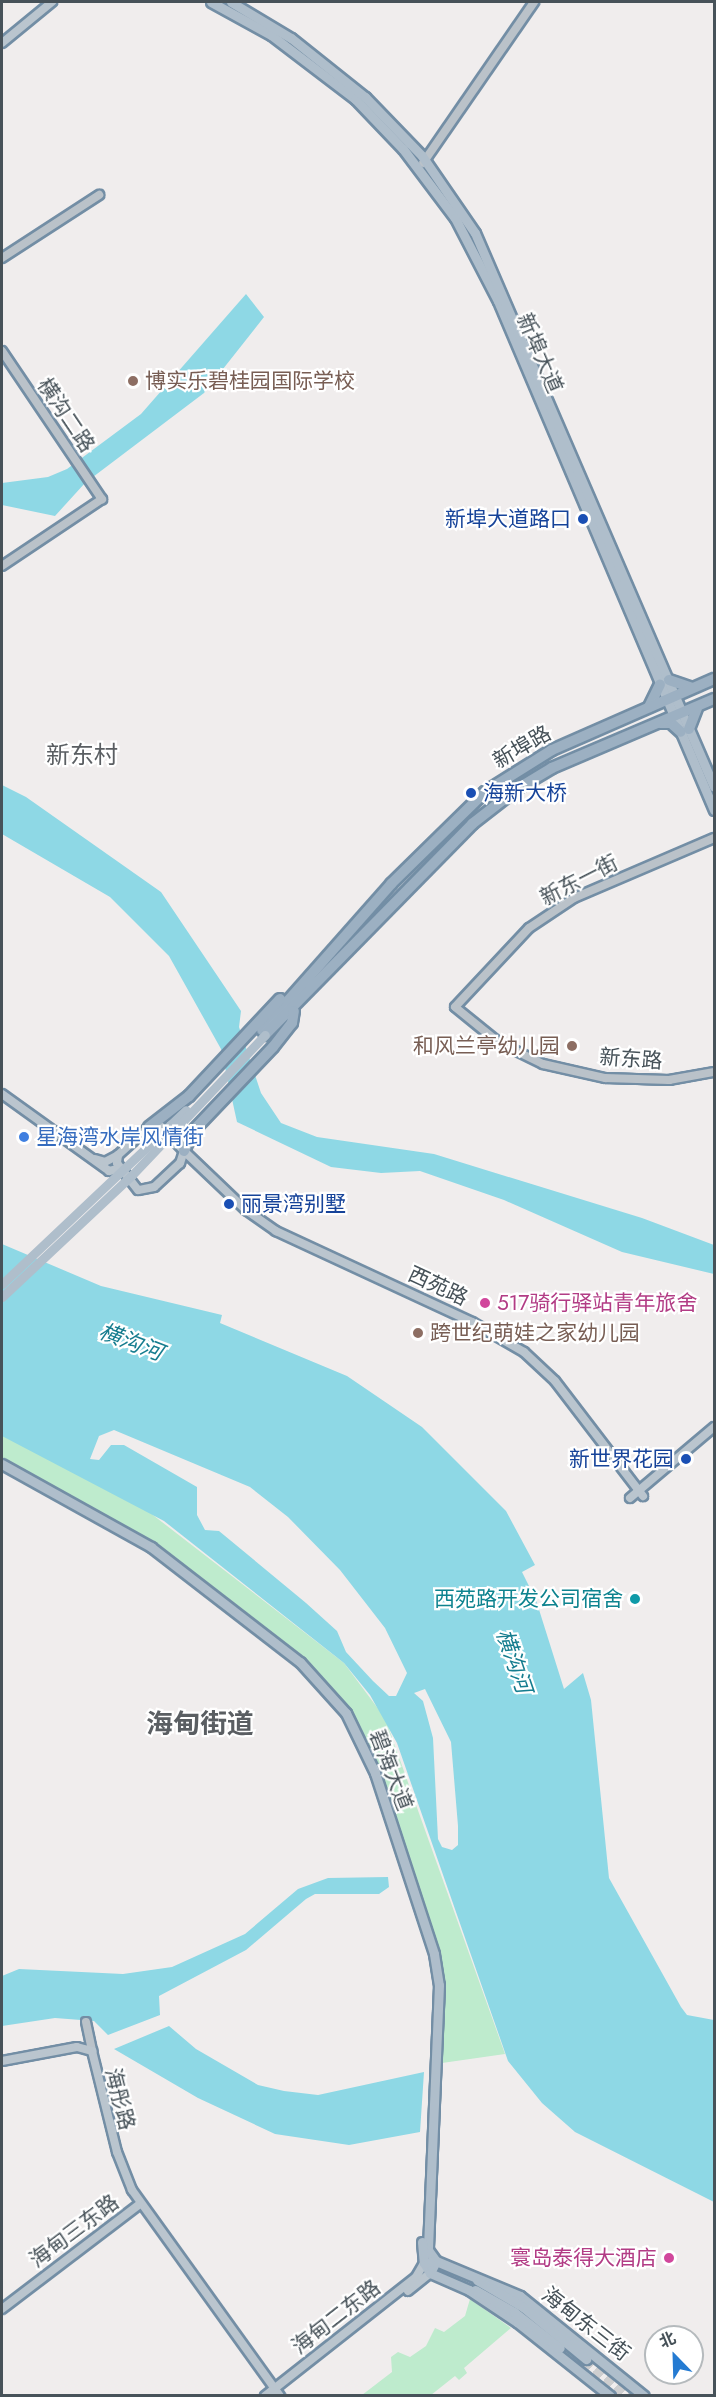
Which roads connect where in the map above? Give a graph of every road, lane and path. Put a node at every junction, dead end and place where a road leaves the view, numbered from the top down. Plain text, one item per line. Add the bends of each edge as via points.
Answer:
1 (52, 2) edge
2 (211, 2) edge
3 (231, 2) edge
4 (534, 2) edge
5 (2, 43) edge
6 (424, 159) junction
7 (420, 170) junction
8 (99, 195) dead end
9 (2, 258) edge
10 (2, 351) edge
11 (2, 566) edge
12 (714, 679) edge
13 (665, 682) junction
14 (695, 688) junction
15 (671, 698) junction
16 (714, 699) edge
17 (701, 704) junction
18 (647, 709) junction
19 (678, 714) junction
20 (656, 723) junction
21 (685, 730) junction
22 (714, 787) edge
23 (714, 810) edge
24 (714, 838) edge
25 (292, 991) junction
26 (455, 1008) joint
27 (294, 1011) junction
28 (264, 1033) junction
29 (714, 1072) edge
30 (2, 1094) edge
31 (149, 1127) junction
32 (184, 1151) junction
33 (118, 1155) junction
34 (89, 1156) junction
35 (118, 1170) junction
36 (2, 1284) edge
37 (2, 1298) edge
38 (714, 1430) edge
39 (2, 1464) edge
40 (2, 1469) edge
41 (86, 2022) dead end
42 (92, 2051) junction
43 (2, 2063) edge
44 (138, 2204) junction
45 (436, 2261) junction
46 (424, 2263) junction
47 (430, 2273) junction
48 (476, 2278) junction
49 (470, 2290) junction
50 (2, 2307) edge
51 (273, 2394) edge
52 (610, 2396) edge
53 (644, 2396) edge

1 - 5 main road
2 - 7 main road, 新埠大道 via 271,35 328,76 380,124
3 - 6 main road, 新埠大道 via 291,38 348,81
4 - 6 street
6 - 7 street
6 - 13 main road, 新埠大道 via 489,259
7 - 13 main road, 新埠大道 via 467,238 489,281
8 - 9 street
10 - 11 street, 横沟二路 via 102,499
12 - 14 highway, 新埠路
13 - 14 highway
13 - 15 main road, 新埠大道
13 - 18 highway
14 - 15 highway, 新埠路
15 - 18 highway, 新埠路
15 - 19 main road, 新埠大道
16 - 17 highway, 新埠路
17 - 19 highway, 新埠路
17 - 21 highway via 690,715
18 - 25 highway, 新埠路 via 552,750 485,792 438,834
19 - 20 highway, 新埠路
19 - 21 main road, 新埠大道
20 - 21 highway via 671,723
20 - 27 highway, 新埠路 via 517,789 472,824
21 - 22 main road, 新埠大道
21 - 23 main road, 新埠大道
24 - 26 street, 新东一街 via 574,898 529,928
25 - 28 highway
25 - 31 highway via 258,1018 189,1096
26 - 29 street, 新东路 via 498,1042 543,1064 604,1078 669,1080
27 - 28 highway
27 - 32 highway via 292,1023 188,1138
28 - 36 main road, bridge
28 - 37 main road, bridge via 132,1175
30 - 34 main road
31 - 32 main road, 西苑路 via 161,1127
31 - 33 main road
32 - 35 main road via 180,1163 149,1189 138,1190
32 - 38 main road, 西苑路 via 246,1210 276,1231 472,1322 524,1352 555,1382 641,1493
33 - 34 main road via 105,1161
33 - 35 main road
34 - 35 main road via 109,1172
39 - 45 main road, 碧海大道 via 151,1547 307,1668 356,1729 375,1773 435,1954 439,1985 428,2250
40 - 46 main road, 碧海大道 via 107,1522 150,1549 306,1670 354,1731 418,1909 433,1974
41 - 42 street
42 - 43 main road
42 - 44 main road, 海彤路 via 116,2157
44 - 50 main road
44 - 51 main road, 海彤路
45 - 46 main road
45 - 47 main road
45 - 48 main road, 海甸东三街
46 - 47 main road
46 - 51 main road, 海甸二东路 via 416,2277
47 - 49 main road, 海甸东三街
47 - 51 main road, 海甸二东路
48 - 49 main road via 523,2307 584,2362 514,2312
48 - 53 main road, 海甸东三街 via 511,2290 533,2305
49 - 52 main road, 海甸东三街

